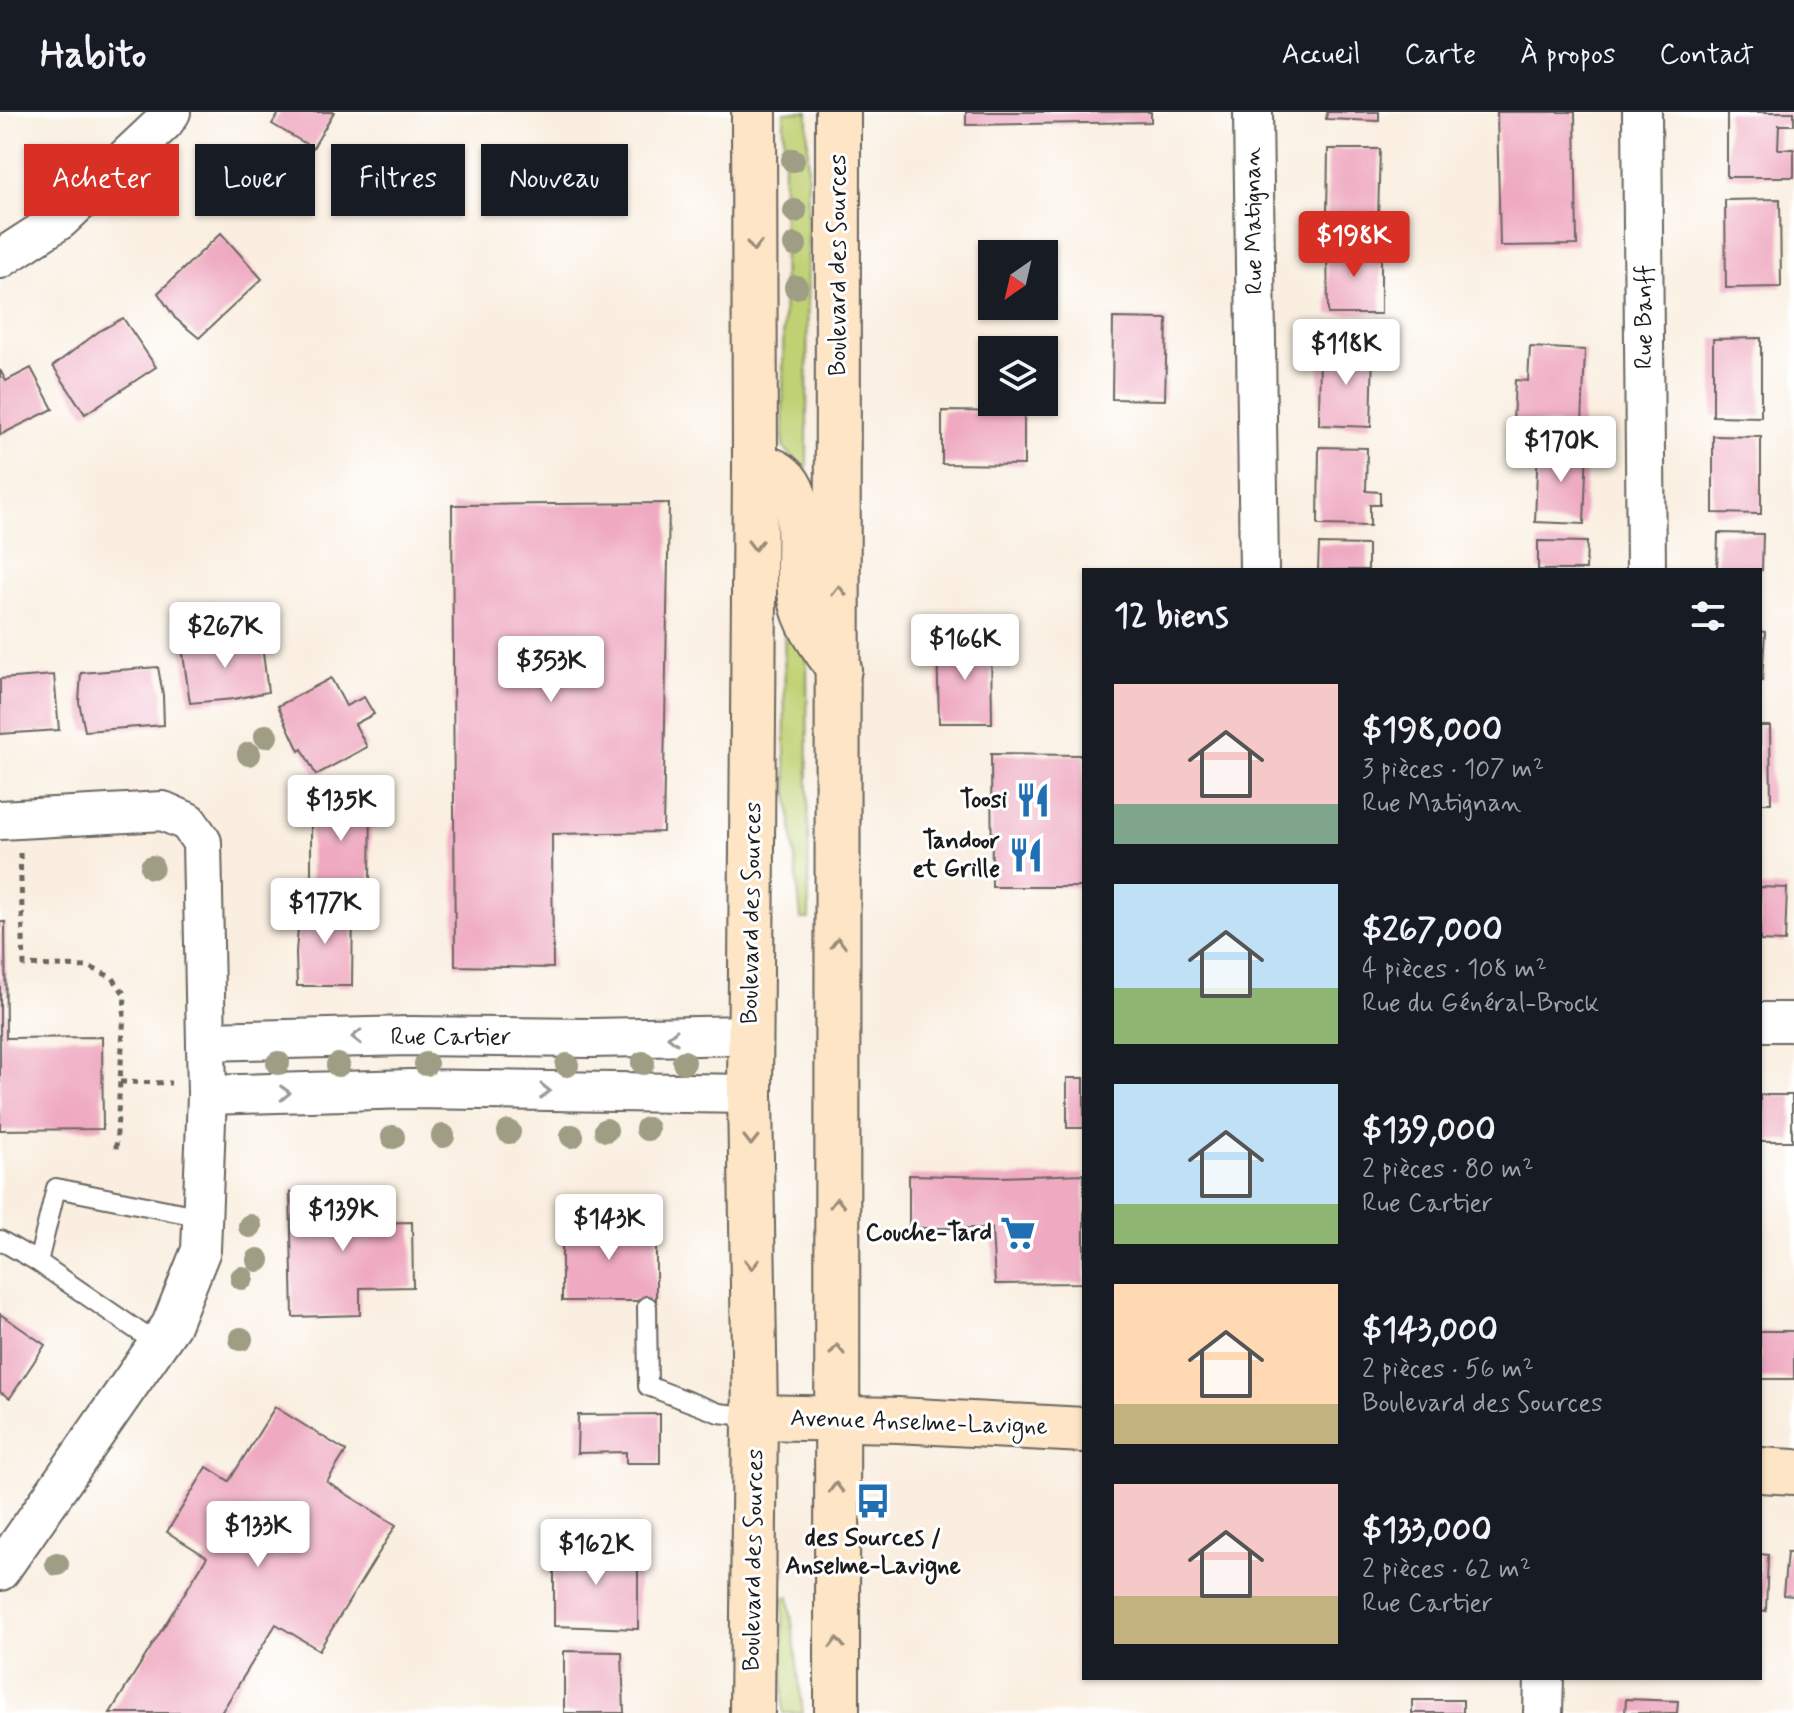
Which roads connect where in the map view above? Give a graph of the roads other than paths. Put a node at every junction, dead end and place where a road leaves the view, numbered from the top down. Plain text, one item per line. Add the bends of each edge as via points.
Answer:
1 (171, 112) edge
2 (754, 112) edge
3 (838, 112) edge
4 (1253, 112) edge
5 (1642, 112) edge
6 (0, 259) edge
7 (755, 467) junction
8 (1259, 568) edge
9 (1646, 568) edge
10 (839, 669) junction
11 (9, 818) edge
12 (1762, 1022) edge
13 (1794, 1022) edge
14 (751, 1035) junction
15 (206, 1041) junction
16 (207, 1089) junction
17 (750, 1094) junction
18 (202, 1217) junction
19 (0, 1240) edge
20 (38, 1262) junction
21 (647, 1306) dead end
22 (157, 1344) junction
23 (755, 1417) junction
24 (839, 1418) junction
25 (1082, 1430) edge
26 (1762, 1470) edge
27 (1794, 1472) edge
28 (0, 1571) edge
29 (1544, 1680) edge
30 (752, 1713) edge
31 (837, 1713) edge
32 (1543, 1713) edge

1 - 6 street via 60,220
2 -> 7 main road, Boulevard des Sources
10 -> 3 main road, Boulevard des Sources
4 - 8 street, Rue Matignan
5 - 9 street, Rue Banff
7 - 10 main road via 769,469 792,489 802,605
7 -> 14 main road, Boulevard des Sources
24 -> 10 main road, Boulevard des Sources
11 - 15 street via 163,811 188,822 202,842
12 - 13 street
14 -> 15 street, Rue Cartier
14 - 17 main road, Boulevard des Sources
15 - 16 street
16 -> 17 street
16 - 18 street
17 -> 23 main road, Boulevard des Sources
18 - 20 lane via 56,1188
18 - 22 street via 201,1250 171,1325
19 - 20 lane
20 - 22 lane
21 - 23 lane via 648,1386 719,1413
22 - 28 street
23 - 24 main road, Avenue Anselme-Lavigne
23 - 30 main road, Boulevard des Sources
24 - 25 main road, Avenue Anselme-Lavigne
31 -> 24 main road, Boulevard des Sources
26 - 27 main road
29 - 32 street

